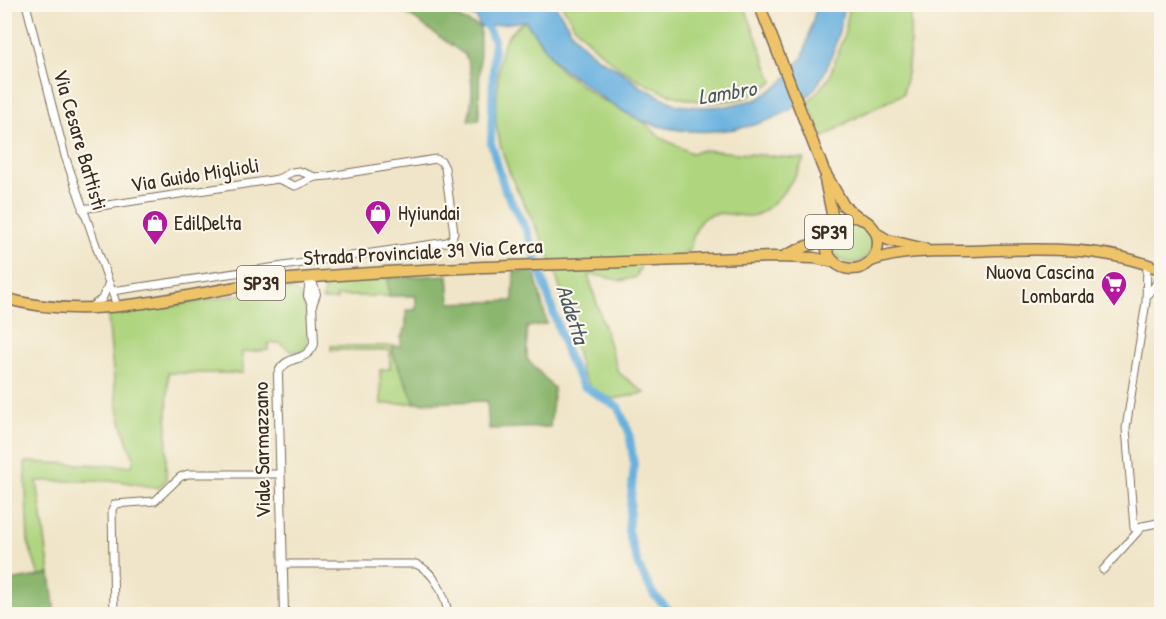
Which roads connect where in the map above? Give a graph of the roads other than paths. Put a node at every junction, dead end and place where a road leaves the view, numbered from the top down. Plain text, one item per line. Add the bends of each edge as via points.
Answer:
1 (26, 4) edge
2 (759, 4) edge
3 (824, 171) junction
4 (315, 177) junction
5 (278, 179) junction
6 (82, 209) junction
7 (861, 219) junction
8 (830, 230) junction
9 (876, 233) junction
10 (943, 251) junction
11 (774, 257) junction
12 (871, 261) junction
13 (834, 262) junction
14 (1147, 265) junction
15 (1161, 270) edge
16 (1161, 275) edge
17 (310, 277) junction
18 (108, 282) junction
19 (112, 291) junction
20 (4, 297) edge
21 (1146, 302) junction
22 (117, 306) junction
23 (89, 309) junction
24 (280, 474) junction
25 (1161, 522) edge
26 (1143, 526) junction
27 (282, 564) junction
28 (1103, 570) dead end
29 (114, 615) edge
30 (284, 615) edge
31 (448, 615) edge

1 - 6 street, Via Cesare Battisti
2 - 3 main road
3 - 7 main road via 844,206
3 - 8 main road via 832,214
4 - 5 street, Via Guido Miglioli via 299,171
4 - 5 street, Via Guido Miglioli via 295,186
4 - 19 street, Via Guido Miglioli via 436,159 445,168 452,239
5 - 6 street, Via Guido Miglioli
6 - 18 street, Via Cesare Battisti
7 - 8 main road, Strada Provinciale 39 Via Cerca / SP39 via 844,218
7 - 9 main road, Strada Provinciale 39 Via Cerca / SP39
8 - 11 main road, Strada Provinciale 39 Via Cerca / SP39 via 807,247
8 - 13 main road, SP39 via 827,251
9 - 10 main road, Strada Provinciale 39 Via Cerca / SP39 via 888,240
9 - 12 main road, SP39 via 878,247
10 - 12 main road, Strada Provinciale 39 Via Cerca / SP39 via 890,255
10 - 14 main road, Strada Provinciale 39 Via Cerca / SP39 via 1074,250
11 - 13 main road, Strada Provinciale 39 Via Cerca / SP39
11 - 17 main road, Strada Provinciale 39 Via Cerca / SP39
12 - 13 main road, Strada Provinciale 39 Via Cerca / SP39 via 849,269
14 - 15 main road, Strada Provinciale 39 Via Cerca / SP39
14 - 21 street
16 - 21 street
17 - 22 main road, Strada Provinciale 39 Via Cerca / SP39
17 - 24 street, Viale Sarmazzano via 316,294 312,305 312,349 304,357 281,365 278,374
18 - 19 street, Via Cesare Battisti
18 - 23 street via 102,299
19 - 22 street, Via Cesare Battisti
20 - 23 main road, Strada Provinciale 39 Via Cerca / SP39 via 48,307
21 - 26 street via 1126,428 1134,528
22 - 23 main road, Strada Provinciale 39 Via Cerca / SP39
24 - 27 street, Viale Sarmazzano
24 - 29 street via 188,474 155,501 115,504
25 - 26 street
26 - 28 street
27 - 30 street, Viale Sarmazzano
27 - 31 street via 416,564 426,569 437,583

